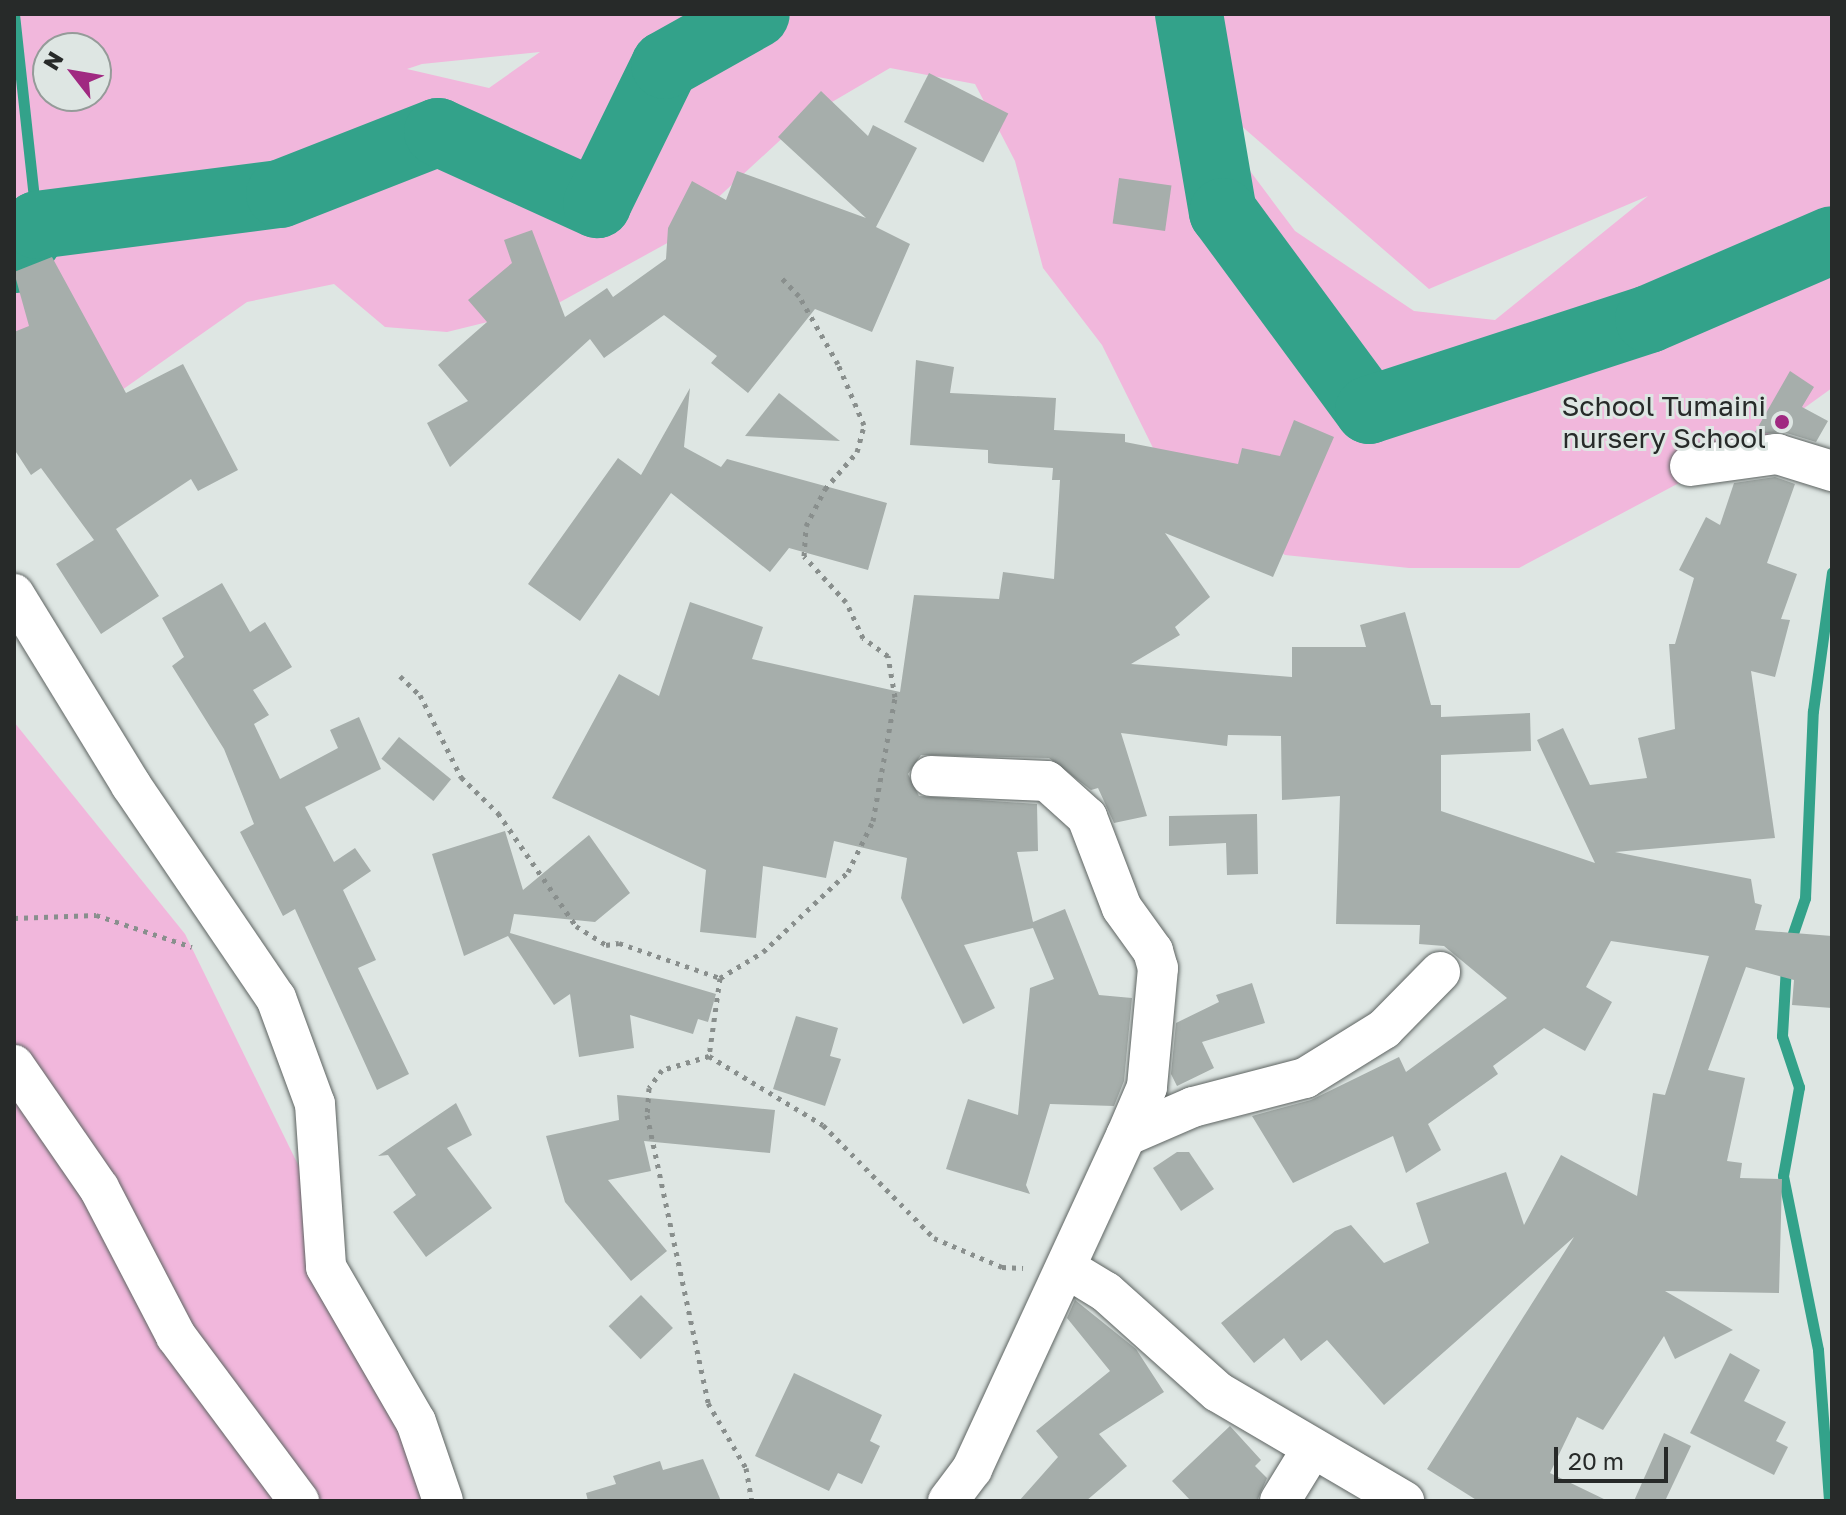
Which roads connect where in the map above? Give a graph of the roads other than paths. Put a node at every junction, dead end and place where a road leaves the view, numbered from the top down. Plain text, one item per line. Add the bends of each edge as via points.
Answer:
1 (1690, 466) dead end
2 (1832, 471) edge
3 (14, 594) edge
4 (931, 776) dead end
5 (1440, 972) dead end
6 (14, 1065) edge
7 (1126, 1136) junction
8 (1068, 1269) junction
9 (1312, 1449) junction
10 (299, 1501) edge
11 (443, 1501) edge
12 (948, 1501) edge
13 (1280, 1501) edge
14 (1404, 1501) edge

1 - 2 street via 1777,454
3 - 11 street via 131,785 276,998 315,1104 326,1267 416,1422
4 - 7 street via 1047,781 1087,817 1122,908 1158,968 1147,1087
5 - 7 street via 1384,1029 1305,1078 1193,1107
6 - 10 street via 99,1188 176,1336
7 - 8 street
8 - 9 street via 1106,1292 1218,1392
8 - 12 street via 972,1469
9 - 13 street
9 - 14 street

